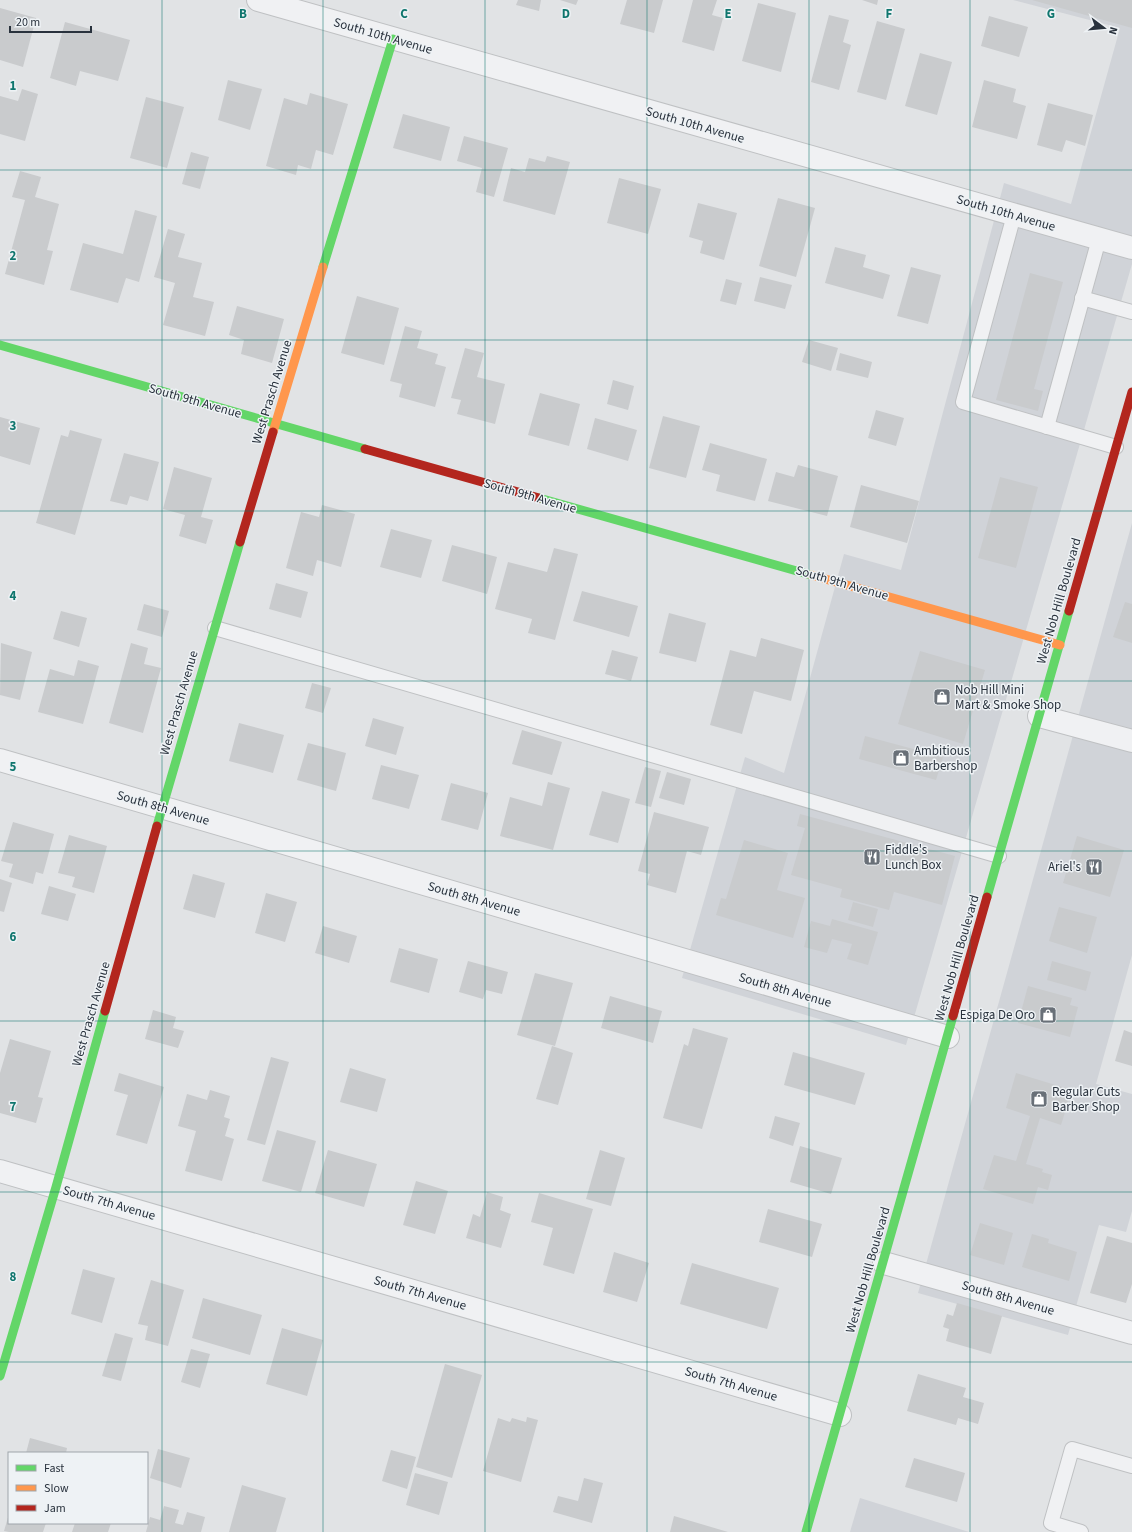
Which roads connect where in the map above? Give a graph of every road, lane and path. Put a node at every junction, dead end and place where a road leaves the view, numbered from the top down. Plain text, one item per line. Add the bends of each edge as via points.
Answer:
1 (258, 0) edge
2 (393, 39) junction
3 (1014, 215) junction
4 (1099, 239) junction
5 (1132, 248) edge
6 (1082, 298) junction
7 (1132, 312) edge
8 (0, 345) edge
9 (1132, 392) edge
10 (275, 424) junction
11 (1047, 427) junction
12 (1122, 442) edge
13 (215, 628) junction
14 (1060, 645) junction
15 (1039, 716) junction
16 (1132, 742) edge
17 (0, 760) edge
18 (162, 808) junction
19 (999, 856) junction
20 (948, 1037) junction
21 (0, 1171) edge
22 (56, 1187) junction
23 (884, 1263) junction
24 (1132, 1333) edge
25 (0, 1376) edge
26 (840, 1415) junction
27 (1132, 1466) edge
28 (806, 1532) edge
29 (1081, 1532) edge

1 - 2 street, South 10th Avenue
2 - 3 street, South 10th Avenue
2 - 10 street, West Prasch Avenue
3 - 4 street, South 10th Avenue
3 - 11 lane via 962,402
4 - 5 street, South 10th Avenue
4 - 6 lane
6 - 7 lane
6 - 11 lane
8 - 10 street, South 9th Avenue
9 - 12 street, West Nob Hill Boulevard
10 - 13 street, West Prasch Avenue
10 - 14 street, South 9th Avenue
11 - 12 lane
12 - 14 street, West Nob Hill Boulevard
13 - 18 street, West Prasch Avenue
13 - 19 lane
14 - 15 street, West Nob Hill Boulevard
15 - 16 street
15 - 19 street, West Nob Hill Boulevard
17 - 18 street, South 8th Avenue
18 - 20 street, South 8th Avenue
18 - 22 street, West Prasch Avenue
19 - 20 street, West Nob Hill Boulevard
20 - 23 street, West Nob Hill Boulevard
21 - 22 street, South 7th Avenue
22 - 25 street, West Prasch Avenue
22 - 26 street, South 7th Avenue
23 - 24 street, South 8th Avenue
23 - 26 street, West Nob Hill Boulevard
26 - 28 street, West Nob Hill Boulevard
27 - 29 lane via 1072,1449 1051,1523

